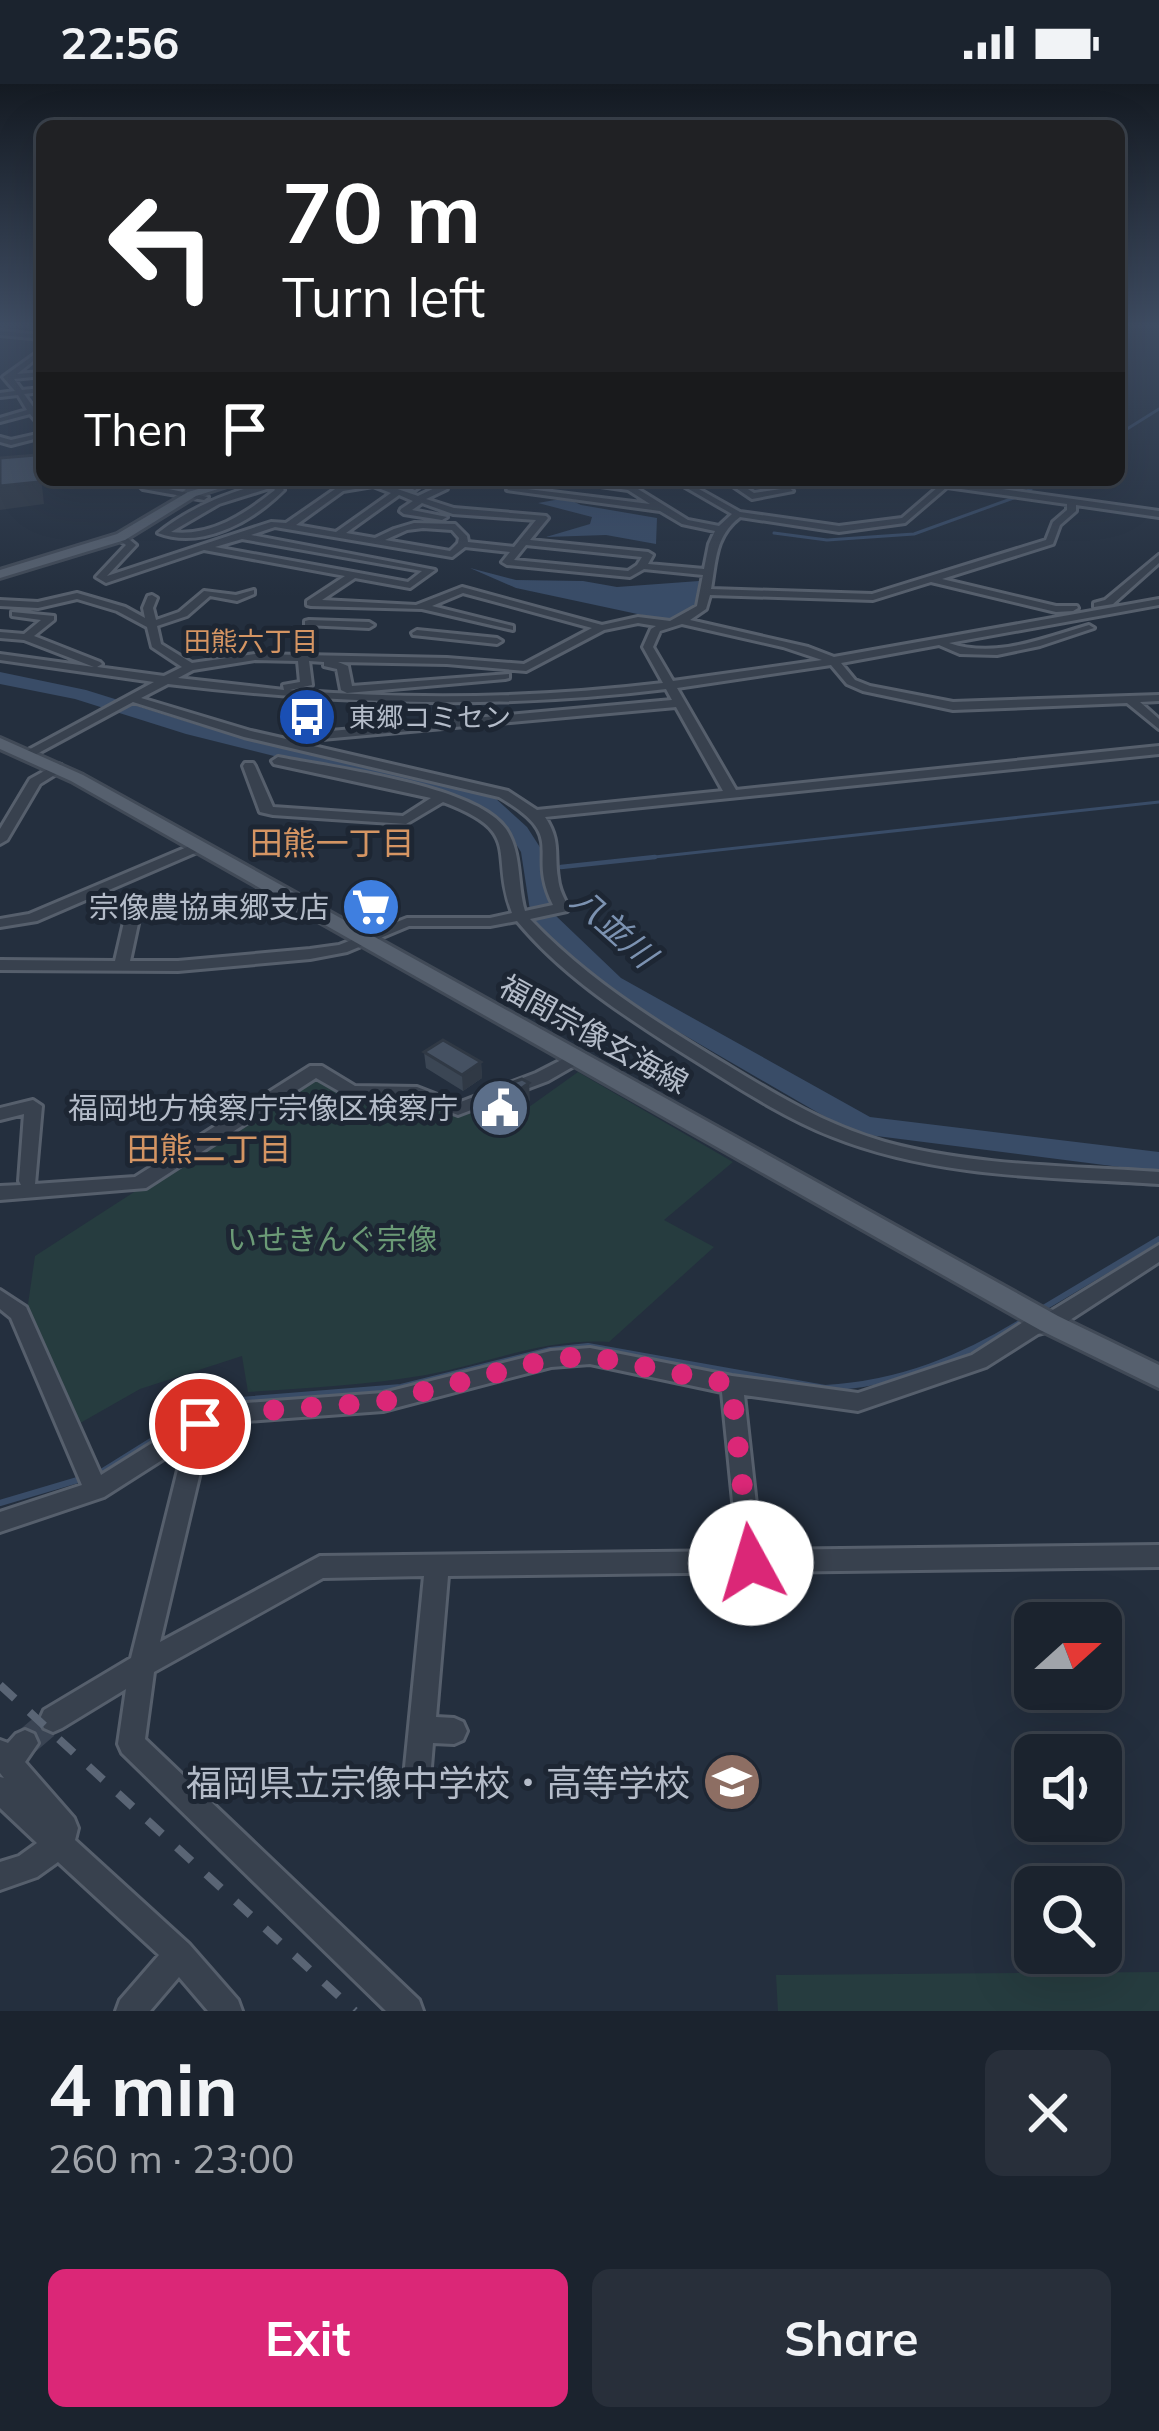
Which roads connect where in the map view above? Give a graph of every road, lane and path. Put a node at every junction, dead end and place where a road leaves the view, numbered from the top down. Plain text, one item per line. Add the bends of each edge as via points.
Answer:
1 (36, 433) edge
2 (0, 439) edge
3 (145, 486) edge
4 (220, 486) edge
5 (261, 486) edge
6 (276, 486) edge
7 (355, 486) edge
8 (379, 486) edge
9 (412, 486) edge
10 (515, 486) edge
11 (613, 486) edge
12 (688, 486) edge
13 (737, 486) edge
14 (782, 486) edge
15 (941, 486) edge
16 (970, 486) edge
17 (415, 487) dead end
18 (444, 487) dead end
19 (511, 490) junction
20 (396, 493) junction
21 (192, 494) junction
22 (218, 500) junction
23 (418, 500) junction
24 (1071, 502) junction
25 (661, 508) junction
26 (485, 513) junction
27 (503, 514) junction
28 (739, 514) junction
29 (1159, 514) edge
30 (442, 518) dead end
31 (288, 526) junction
32 (718, 529) junction
33 (240, 536) junction
34 (343, 536) junction
35 (121, 537) junction
36 (377, 541) junction
37 (469, 545) junction
38 (520, 546) junction
39 (205, 548) junction
40 (325, 551) junction
41 (436, 551) junction
42 (1159, 558) edge
43 (301, 565) junction
44 (642, 566) junction
45 (415, 567) junction
46 (707, 572) junction
47 (0, 574) edge
48 (353, 575) junction
49 (933, 580) junction
50 (250, 592) dead end
51 (707, 592) junction
52 (152, 598) dead end
53 (1159, 605) edge
54 (371, 606) junction
55 (2, 608) edge
56 (420, 608) junction
57 (529, 608) junction
58 (1070, 616) junction
59 (682, 621) junction
60 (309, 623) dead end
61 (667, 624) junction
62 (150, 625) junction
63 (369, 625) junction
64 (509, 628) junction
65 (601, 628) junction
66 (417, 633) junction
67 (0, 635) edge
68 (26, 637) junction
69 (496, 640) junction
70 (367, 641) dead end
71 (418, 651) dead end
72 (303, 660) junction
73 (0, 661) edge
74 (832, 661) junction
75 (472, 664) junction
76 (190, 667) junction
77 (93, 670) junction
78 (525, 671) junction
79 (164, 683) junction
80 (347, 690) junction
81 (269, 693) junction
82 (673, 693) junction
83 (1159, 698) edge
84 (1130, 699) junction
85 (132, 700) junction
86 (370, 700) junction
87 (538, 706) junction
88 (1159, 725) edge
89 (0, 742) edge
90 (296, 746) junction
91 (1159, 750) edge
92 (27, 754) junction
93 (278, 761) dead end
94 (249, 766) dead end
95 (57, 768) junction
96 (731, 793) junction
97 (443, 796) junction
98 (538, 814) junction
99 (0, 839) edge
100 (199, 847) junction
101 (135, 905) dead end
102 (523, 916) junction
103 (0, 923) edge
104 (363, 940) junction
105 (122, 964) junction
106 (0, 966) edge
107 (574, 1058) junction
108 (0, 1114) edge
109 (1159, 1178) edge
110 (28, 1181) dead end
111 (0, 1192) edge
112 (1159, 1252) edge
113 (0, 1298) edge
114 (1049, 1324) junction
115 (1157, 1381) edge
116 (731, 1384) junction
117 (200, 1424) junction
118 (96, 1490) junction
119 (0, 1522) edge
120 (1159, 1556) edge
121 (751, 1563) junction
122 (437, 1564) junction
123 (142, 1664) junction
124 (53, 1719) tunnel mouth
125 (422, 1730) junction
126 (454, 1731) dead end
127 (12, 1752) edge
128 (418, 1767) dead end
129 (0, 1790) edge
130 (60, 1844) junction
131 (0, 1876) edge
132 (179, 1954) junction
133 (130, 2011) edge
134 (227, 2011) edge
135 (408, 2011) edge

1 - 2 street
3 - 21 street
4 - 21 main road
5 - 22 street
6 - 22 street via 267,503 210,533 163,533
7 - 31 street
8 - 20 street
9 - 17 street
10 - 19 street
11 - 25 street
12 - 28 street
13 - 14 street via 752,496 788,490
15 - 28 street via 905,520 880,526 839,529
16 - 24 street
18 - 23 street
19 - 25 street
19 - 26 street
20 - 23 street
20 - 34 street
21 - 22 street
21 - 35 main road
23 - 26 street
23 - 30 street via 404,511
24 - 29 street
24 - 49 street via 1050,542
25 - 32 street
26 - 27 street
27 - 37 street
27 - 38 street via 543,518
28 - 32 street
31 - 33 street
31 - 34 street
32 - 46 street
33 - 39 street
33 - 40 street
34 - 36 street
34 - 40 street
35 - 39 street via 130,545 101,578
35 - 47 main road
36 - 37 street via 402,525 455,527
36 - 41 street
37 - 38 street
37 - 41 street
38 - 44 street via 648,555
38 - 44 street via 507,562 631,574
39 - 43 street
40 - 43 street
40 - 45 street
41 - 45 street
42 - 58 street via 1109,602
43 - 48 street
44 - 46 street
45 - 48 street via 430,570 410,585
46 - 51 street
48 - 54 street via 306,606
49 - 51 street via 853,599
49 - 58 street
50 - 62 street via 208,592 183,614
51 - 59 street via 702,607
52 - 62 street
53 - 58 street
54 - 56 street
54 - 63 street
55 - 62 street via 77,596
55 - 68 street via 50,618
56 - 57 street via 463,590
56 - 64 street
56 - 66 street
57 - 64 street
57 - 65 street
58 - 74 street
58 - 74 street
59 - 61 street
59 - 74 street
60 - 63 street
61 - 65 street
61 - 82 street via 648,647
62 - 76 street via 156,645
63 - 70 street
64 - 69 street
65 - 78 street
66 - 69 street
66 - 71 street
67 - 68 street
68 - 77 street via 96,664
69 - 75 street
72 - 75 street
72 - 76 street
72 - 80 street via 343,666
72 - 81 street via 307,685
73 - 77 street
73 - 79 street
74 - 82 street
74 - 84 street via 858,686 934,704
75 - 78 street
76 - 79 street
77 - 79 street
78 - 80 street
78 - 87 street
79 - 81 street
79 - 85 street
79 - 87 street via 274,700
80 - 86 street via 370,692
81 - 86 street
82 - 87 street
82 - 96 street
83 - 84 street
84 - 88 street
85 - 90 street
85 - 92 street
86 - 87 street
87 - 90 street via 307,737
89 - 92 main road, 福間宗像玄海線
90 - 98 street via 470,784
91 - 96 street
92 - 95 main road, 福間宗像玄海線
93 - 97 street
94 - 97 street via 265,809 273,811 406,820
95 - 99 street via 35,782
95 - 100 main road, 福間宗像玄海線
96 - 98 street
97 - 102 street via 500,830
98 - 102 street via 554,844 551,879 562,908
100 - 103 street via 32,918
100 - 104 main road, 福間宗像玄海線
101 - 105 street
102 - 104 street via 407,922
102 - 109 street via 620,1004 835,1133 926,1159
104 - 105 street via 310,954
104 - 107 main road, 福間宗像玄海線
105 - 106 street
107 - 111 street via 458,1109 417,1093 351,1092 316,1070 139,1183
107 - 114 main road, 福間宗像玄海線
108 - 110 street via 34,1106
112 - 114 street
113 - 118 street via 19,1313
114 - 115 main road, 福間宗像玄海線
114 - 116 street via 979,1361 858,1402
116 - 117 street via 590,1356 382,1402 233,1413
116 - 121 street
117 - 118 street
117 - 123 street
118 - 119 street
120 - 121 street
121 - 122 street
122 - 123 street via 320,1567
122 - 125 street
123 - 124 street
123 - 135 street via 131,1744
125 - 126 street
125 - 128 street
127 - 130 street via 64,1828
129 - 130 street
130 - 131 street
130 - 132 street
132 - 133 street
132 - 134 street

